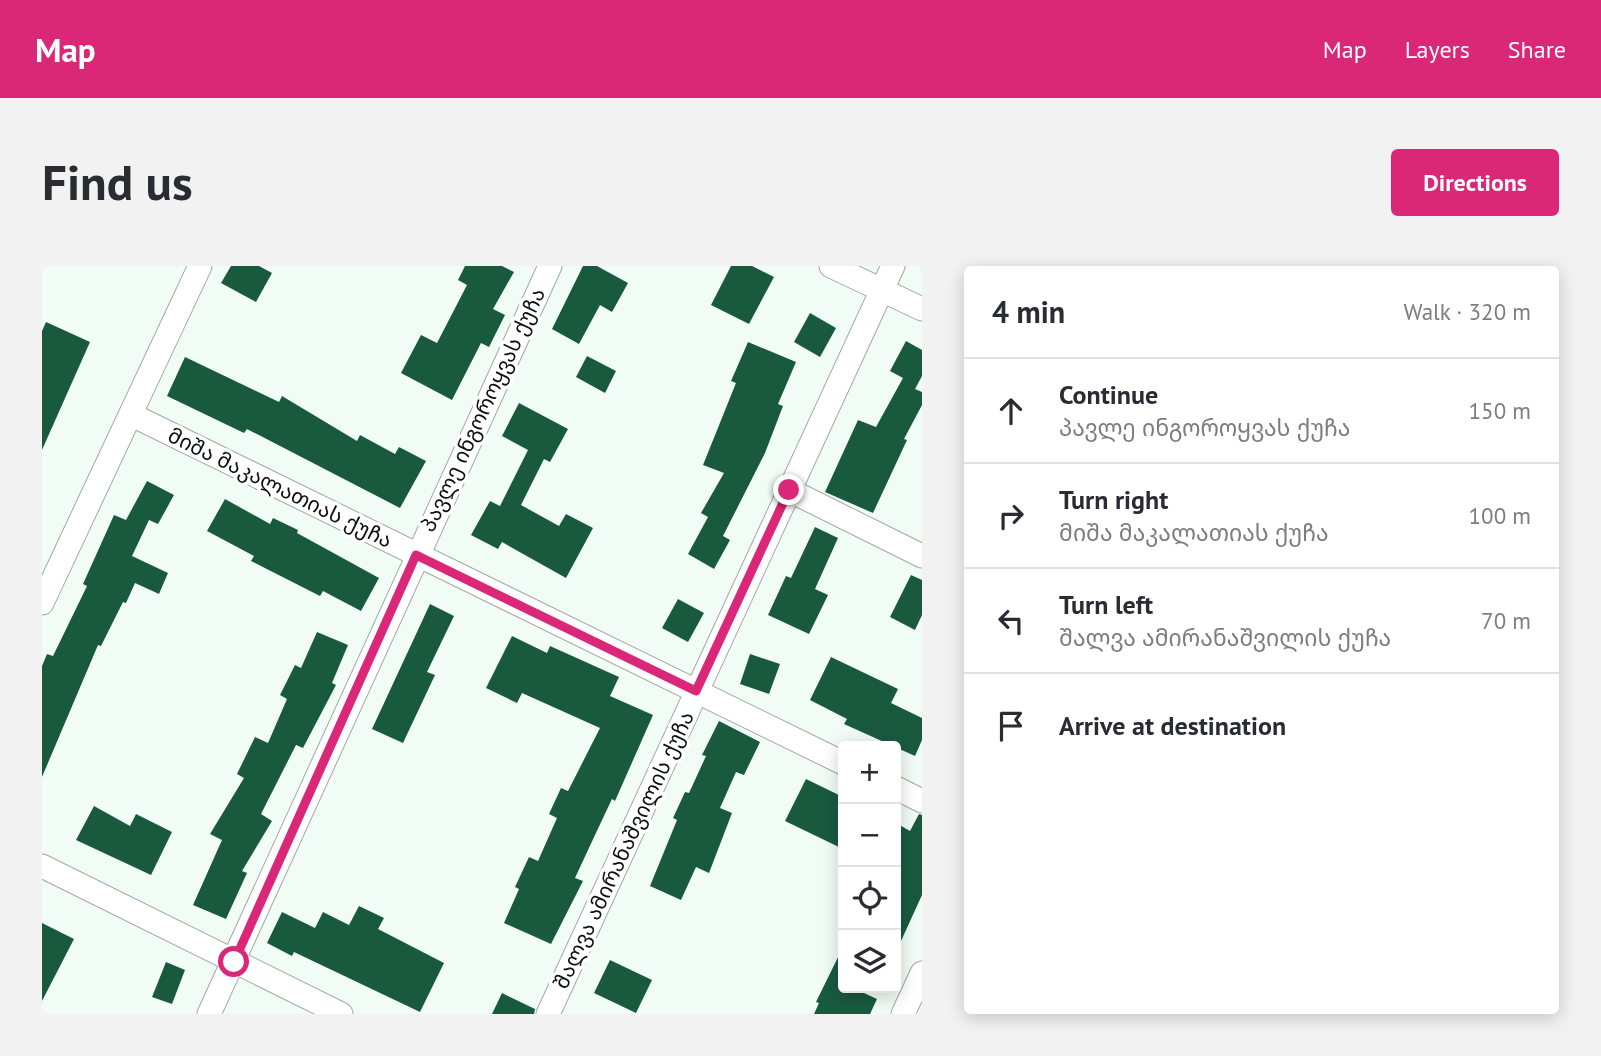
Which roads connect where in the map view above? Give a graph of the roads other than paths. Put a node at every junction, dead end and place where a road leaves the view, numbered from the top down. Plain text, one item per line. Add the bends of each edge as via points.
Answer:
1 (200, 266) edge
2 (550, 266) edge
3 (831, 266) edge
4 (893, 266) edge
5 (882, 290) junction
6 (922, 309) edge
7 (132, 415) junction
8 (789, 490) junction
9 (416, 555) junction
10 (922, 556) edge
11 (42, 603) edge
12 (696, 691) junction
13 (838, 761) edge
14 (901, 790) edge
15 (922, 801) edge
16 (42, 866) edge
17 (234, 962) junction
18 (922, 973) edge
19 (209, 1014) edge
20 (341, 1014) edge
21 (548, 1014) edge
22 (903, 1014) edge

1 - 7 street
2 - 9 street, პავლე ინგოროყვას ქუჩა
3 - 5 street
4 - 5 street, შალვა ამირანაშვილის ქუჩა
5 - 6 street
5 - 8 street, შალვა ამირანაშვილის ქუჩა
7 - 9 street, მიშა მაკალათიას ქუჩა
7 - 11 street
8 - 10 street
8 - 12 street, შალვა ამირანაშვილის ქუჩა
9 - 12 street, მიშა მაკალათიას ქუჩა
9 - 17 street, პავლე ინგოროყვას ქუჩა
12 - 13 street, მიშა მაკალათიას ქუჩა
12 - 21 street, შალვა ამირანაშვილის ქუჩა
14 - 15 street
16 - 17 street
17 - 19 street, პავლე ინგოროყვას ქუჩა
17 - 20 street
18 - 22 street

